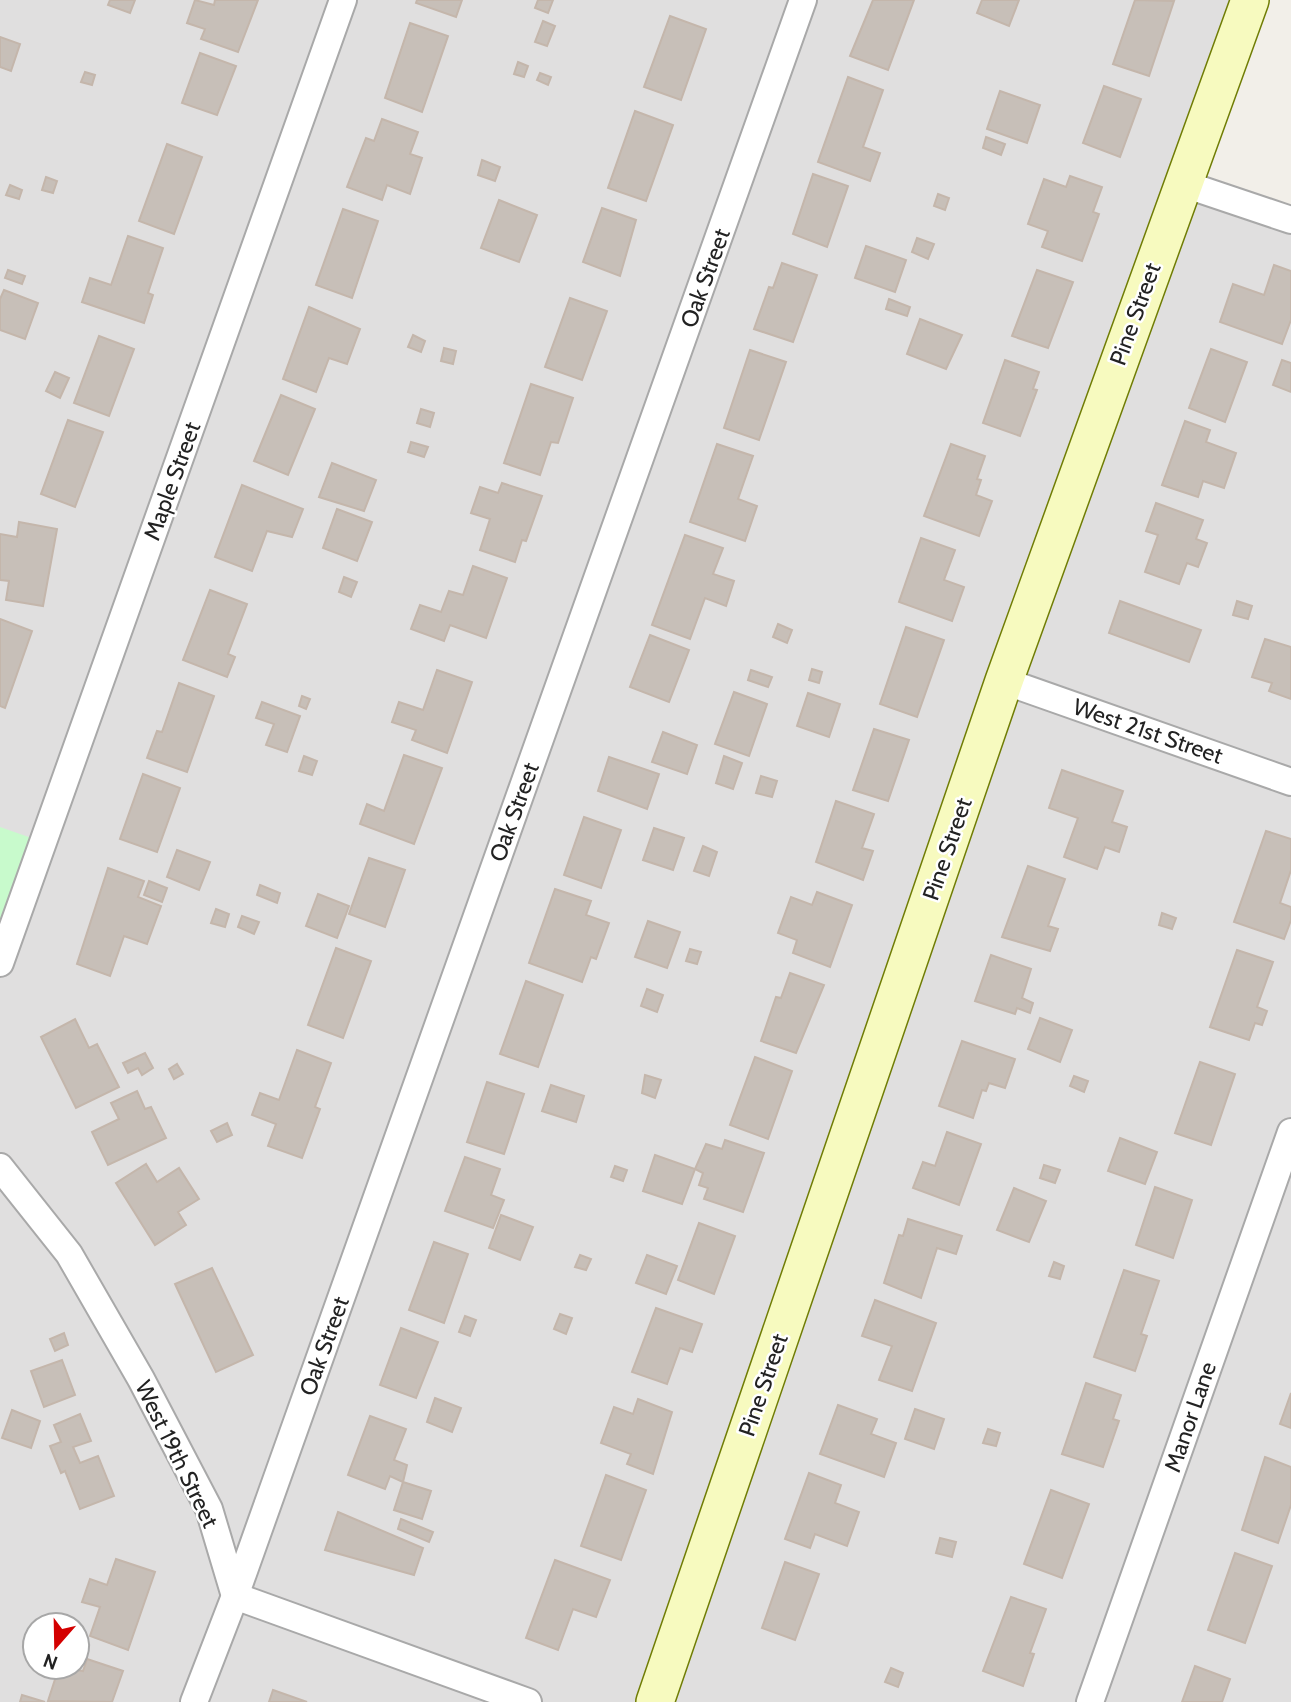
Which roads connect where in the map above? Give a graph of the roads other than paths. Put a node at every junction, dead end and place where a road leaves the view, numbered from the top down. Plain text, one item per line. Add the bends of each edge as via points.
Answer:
1 (343, 0) edge
2 (803, 0) edge
3 (1250, 0) edge
4 (1181, 183) junction
5 (1291, 220) edge
6 (1004, 681) junction
7 (1291, 782) edge
8 (0, 962) edge
9 (1291, 1132) edge
10 (0, 1167) edge
11 (235, 1596) junction
12 (194, 1702) edge
13 (528, 1702) edge
14 (655, 1702) edge
15 (1090, 1702) edge

1 - 8 street, Maple Street
2 - 11 street, Oak Street
3 - 4 street, Pine Street
4 - 5 street
4 - 6 street, Pine Street
6 - 7 street, West 21st Street
6 - 14 street, Pine Street
9 - 15 street, Manor Lane
10 - 11 street, West 19th Street via 69,1254 141,1379 209,1509
11 - 12 street, Oak Street
11 - 13 street

